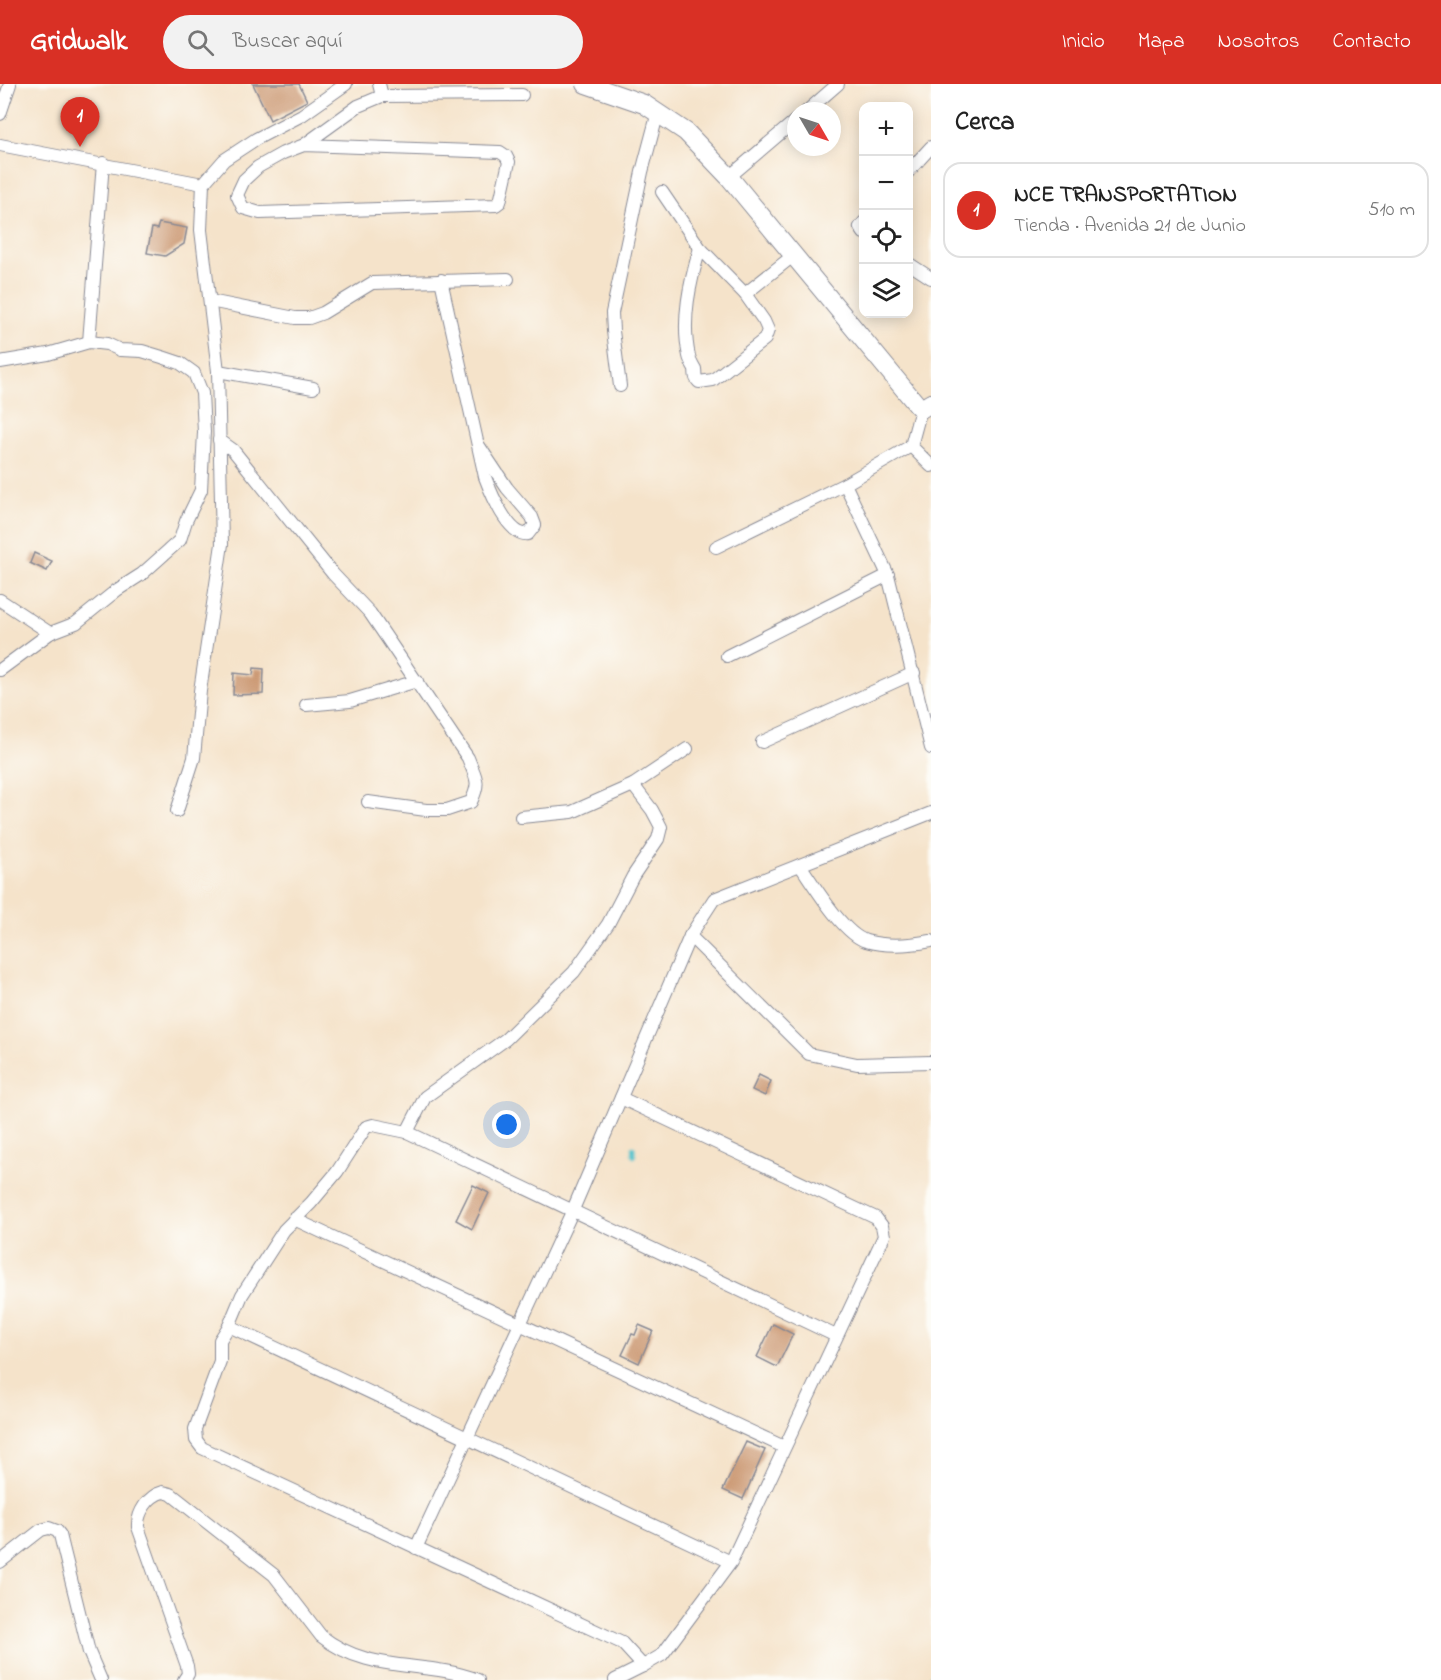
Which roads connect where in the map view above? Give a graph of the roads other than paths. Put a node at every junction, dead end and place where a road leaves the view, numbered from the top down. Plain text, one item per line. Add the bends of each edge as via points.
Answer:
1 (10, 84) edge
2 (346, 84) edge
3 (586, 84) edge
4 (838, 84) edge
5 (381, 90) edge
6 (522, 95) dead end
7 (817, 102) edge
8 (658, 112) junction
9 (0, 114) edge
10 (787, 128) edge
11 (0, 145) edge
12 (304, 145) junction
13 (931, 147) edge
14 (103, 163) junction
15 (913, 167) edge
16 (729, 177) junction
17 (203, 184) junction
18 (662, 192) dead end
19 (700, 248) junction
20 (794, 255) junction
21 (910, 264) edge
22 (931, 278) edge
23 (508, 279) dead end
24 (441, 280) junction
25 (745, 294) junction
26 (210, 301) junction
27 (89, 342) junction
28 (0, 362) edge
29 (218, 371) junction
30 (620, 386) dead end
31 (313, 388) dead end
32 (926, 406) edge
33 (219, 440) junction
34 (479, 446) junction
35 (911, 446) junction
36 (931, 466) edge
37 (845, 484) junction
38 (716, 547) dead end
39 (888, 575) junction
40 (0, 600) edge
41 (50, 633) junction
42 (727, 656) dead end
43 (0, 670) edge
44 (914, 673) junction
45 (417, 681) junction
46 (306, 705) dead end
47 (762, 742) dead end
48 (687, 748) dead end
49 (931, 748) edge
50 (633, 785) junction
51 (368, 802) dead end
52 (177, 811) dead end
53 (931, 813) edge
54 (521, 817) dead end
55 (800, 865) junction
56 (690, 936) junction
57 (931, 942) edge
58 (931, 1062) edge
59 (621, 1098) junction
60 (407, 1132) junction
61 (572, 1212) junction
62 (294, 1219) junction
63 (520, 1324) junction
64 (229, 1326) junction
65 (836, 1336) junction
66 (468, 1437) junction
67 (784, 1447) junction
68 (416, 1548) junction
69 (0, 1562) edge
70 (731, 1562) junction
71 (643, 1666) junction
72 (101, 1680) edge
73 (184, 1680) edge
74 (478, 1680) edge
75 (615, 1680) edge

1 - 9 street
2 - 17 street via 302,115 224,160
3 - 8 street
4 - 7 street
5 - 6 street
5 - 12 street
8 - 16 street via 686,132
8 - 30 street via 612,313
10 - 16 street
11 - 14 street
12 - 12 street via 493,150 509,162 502,198 496,205 260,213 243,208 237,195 244,180 258,167
13 - 15 street
14 - 17 street
14 - 27 street
16 - 20 street
17 - 26 street via 201,230
18 - 19 street
19 - 25 street
19 - 25 street via 690,280 686,316 689,356 699,382 713,380 765,339 768,330 764,321
20 - 25 street
20 - 32 street
21 - 22 street
23 - 24 street
24 - 26 street via 372,283 337,306 309,318
24 - 34 street
26 - 29 street
27 - 28 street
27 - 41 street via 142,351 180,363 194,373 202,393 203,479 180,540 76,623
29 - 31 street
29 - 33 street
32 - 35 street
33 - 45 street via 233,450 333,574 370,613
33 - 52 street via 222,544 194,758
34 - 34 street via 494,499 516,531 528,534 536,525 532,517
35 - 36 street
35 - 37 street
37 - 38 street
37 - 39 street
39 - 42 street
39 - 44 street
40 - 41 street
41 - 43 street
44 - 47 street
44 - 49 street
45 - 46 street via 350,701
45 - 51 street via 468,758 478,788 471,802 447,810
48 - 50 street
50 - 54 street via 572,812
50 - 60 street via 661,827 658,839 608,924 574,972 523,1024 424,1098
53 - 55 street
55 - 56 street via 714,899
55 - 57 street via 842,924 865,941 908,946
56 - 58 street via 809,1054 857,1064
56 - 59 street
59 - 61 street
59 - 65 street via 876,1218 884,1236
60 - 61 street
60 - 62 street via 366,1127 337,1172
61 - 63 street
61 - 65 street
62 - 63 street
62 - 64 street via 260,1265
63 - 66 street
63 - 67 street
64 - 66 street
64 - 68 street via 220,1340 220,1362 195,1430 202,1448
65 - 67 street
66 - 68 street
66 - 70 street
67 - 70 street
68 - 71 street via 622,1643
69 - 72 street via 41,1530 49,1527 57,1531 89,1652
70 - 71 street via 662,1655
71 - 75 street
73 - 74 street via 188,1666 138,1522 139,1513 163,1491 274,1575 321,1636 332,1644 377,1663 458,1672

